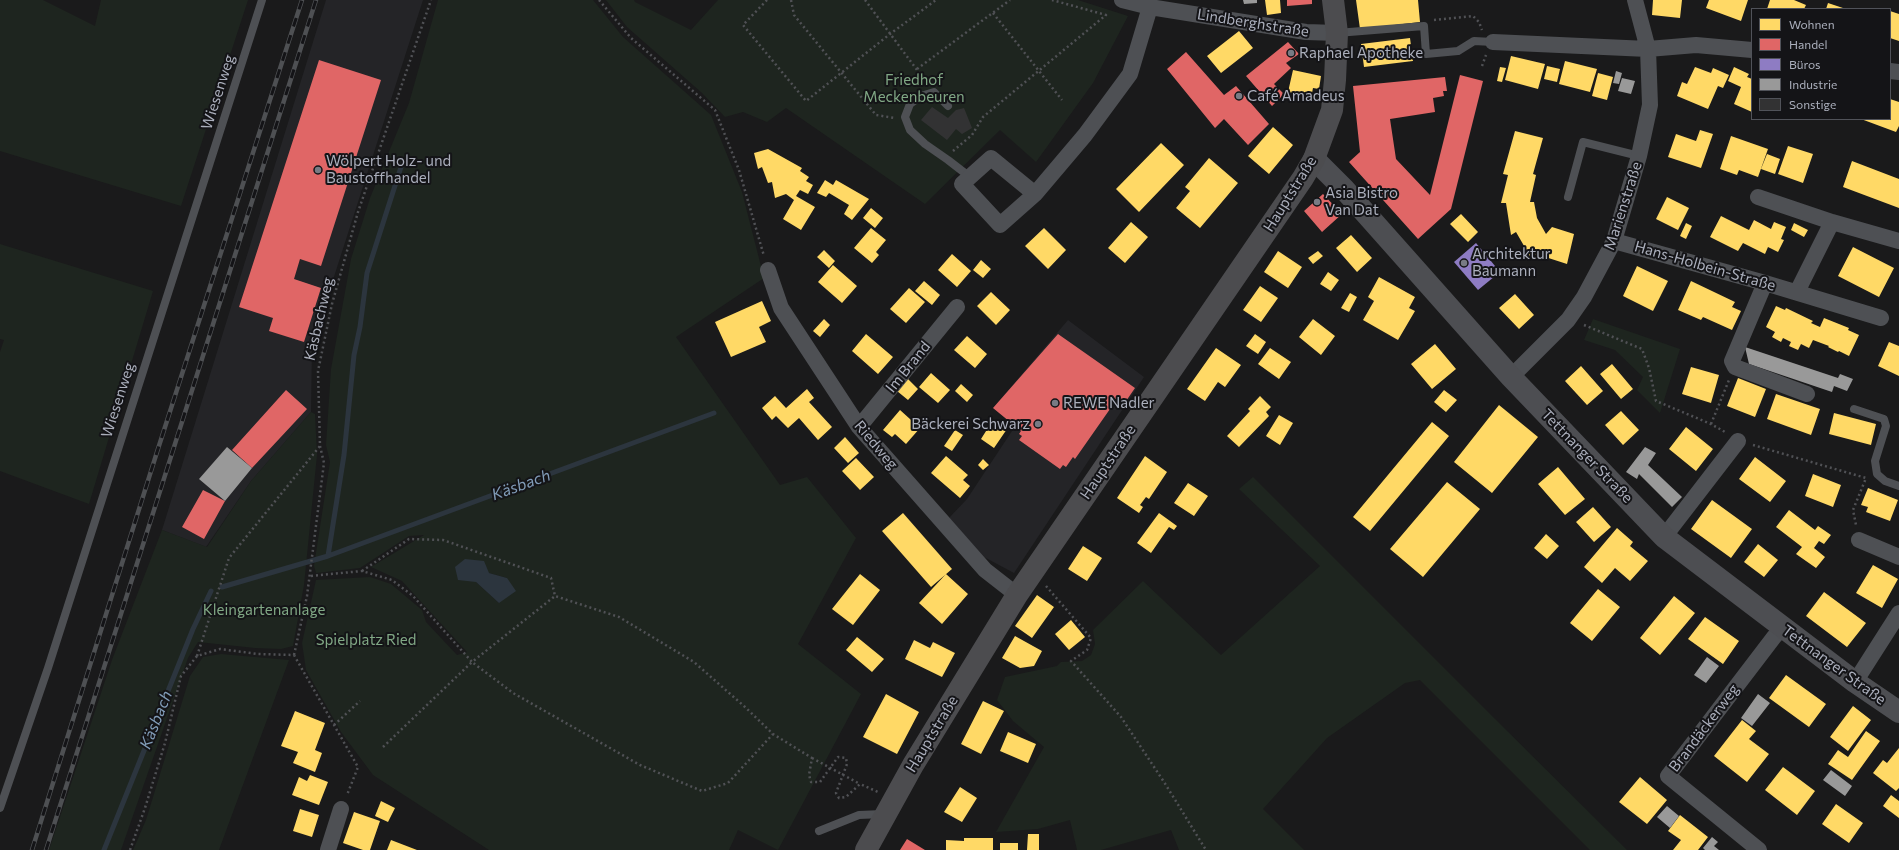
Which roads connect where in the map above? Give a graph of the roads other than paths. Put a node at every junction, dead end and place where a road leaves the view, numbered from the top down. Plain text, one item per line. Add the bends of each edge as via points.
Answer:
1 (262, 0) edge
2 (1122, 0) edge
3 (1333, 0) edge
4 (1635, 0) edge
5 (1150, 7) junction
6 (1337, 33) junction
7 (1487, 42) joint
8 (1648, 49) junction
9 (1751, 50) edge
10 (948, 106) dead end
11 (1639, 156) junction
12 (1314, 159) junction
13 (970, 177) junction
14 (1035, 194) junction
15 (1568, 197) dead end
16 (1758, 197) dead end
17 (1832, 222) junction
18 (1614, 241) junction
19 (1899, 241) edge
20 (768, 270) road end
21 (1765, 283) junction
22 (1797, 292) junction
23 (957, 307) dead end
24 (1881, 318) dead end
25 (1511, 377) junction
26 (1807, 394) dead end
27 (1854, 409) dead end
28 (859, 427) junction
29 (1738, 441) road end
30 (1899, 486) edge
31 (1664, 537) junction
32 (1859, 540) dead end
33 (1899, 557) edge
34 (1017, 595) junction
35 (1899, 613) edge
36 (1783, 627) junction
37 (1855, 682) junction
38 (1899, 712) edge
39 (890, 807) junction
40 (0, 808) edge
41 (341, 809) road end
42 (819, 831) dead end
43 (328, 850) edge
44 (866, 850) edge
45 (1759, 850) edge

1 - 40 lane, Wiesenweg via 51,660
2 - 5 street, Lindberghstraße
3 - 6 main road, Hauptstraße
4 - 8 street, Marienstraße
5 - 6 street, Lindberghstraße via 1306,32
5 - 14 street via 1130,74 1085,135
6 - 7 lane via 1424,26 1426,54 1458,51 1474,41
6 - 12 main road, Hauptstraße via 1332,110
7 - 8 street
8 - 9 street via 1696,45
8 - 11 street, Marienstraße via 1650,105
10 - 13 lane via 934,92 920,96 910,104 905,117 910,130 925,144
11 - 15 lane via 1583,142
11 - 18 street, Marienstraße
12 - 25 main road, Tettnanger Straße via 1344,189
12 - 34 main road, Hauptstraße via 1296,189
13 - 14 street via 991,158
13 - 14 street via 962,184 1000,225
16 - 17 street
17 - 19 street
17 - 22 street, Hans-Holbein-Straße
18 - 21 street, Hans-Holbein-Straße
18 - 25 street, Marienstraße via 1584,297 1568,320
20 - 28 street, Riedweg via 782,308
21 - 22 street, Hans-Holbein-Straße
21 - 26 street via 1732,361 1735,367
22 - 24 street, Hans-Holbein-Straße
23 - 28 street, Im Brand
25 - 31 main road, Tettnanger Straße
27 - 30 lane via 1884,419 1886,426 1875,461 1877,474 1885,481
28 - 34 street, Riedweg via 985,570
29 - 31 street
31 - 36 main road, Tettnanger Straße
32 - 33 street
34 - 39 main road, Hauptstraße via 917,758
35 - 37 street
36 - 37 main road, Tettnanger Straße
36 - 45 street, Brandäckerweg via 1668,776
37 - 38 main road, Tettnanger Straße
39 - 42 lane via 859,815
39 - 44 main road, Hauptstraße
41 - 43 street

